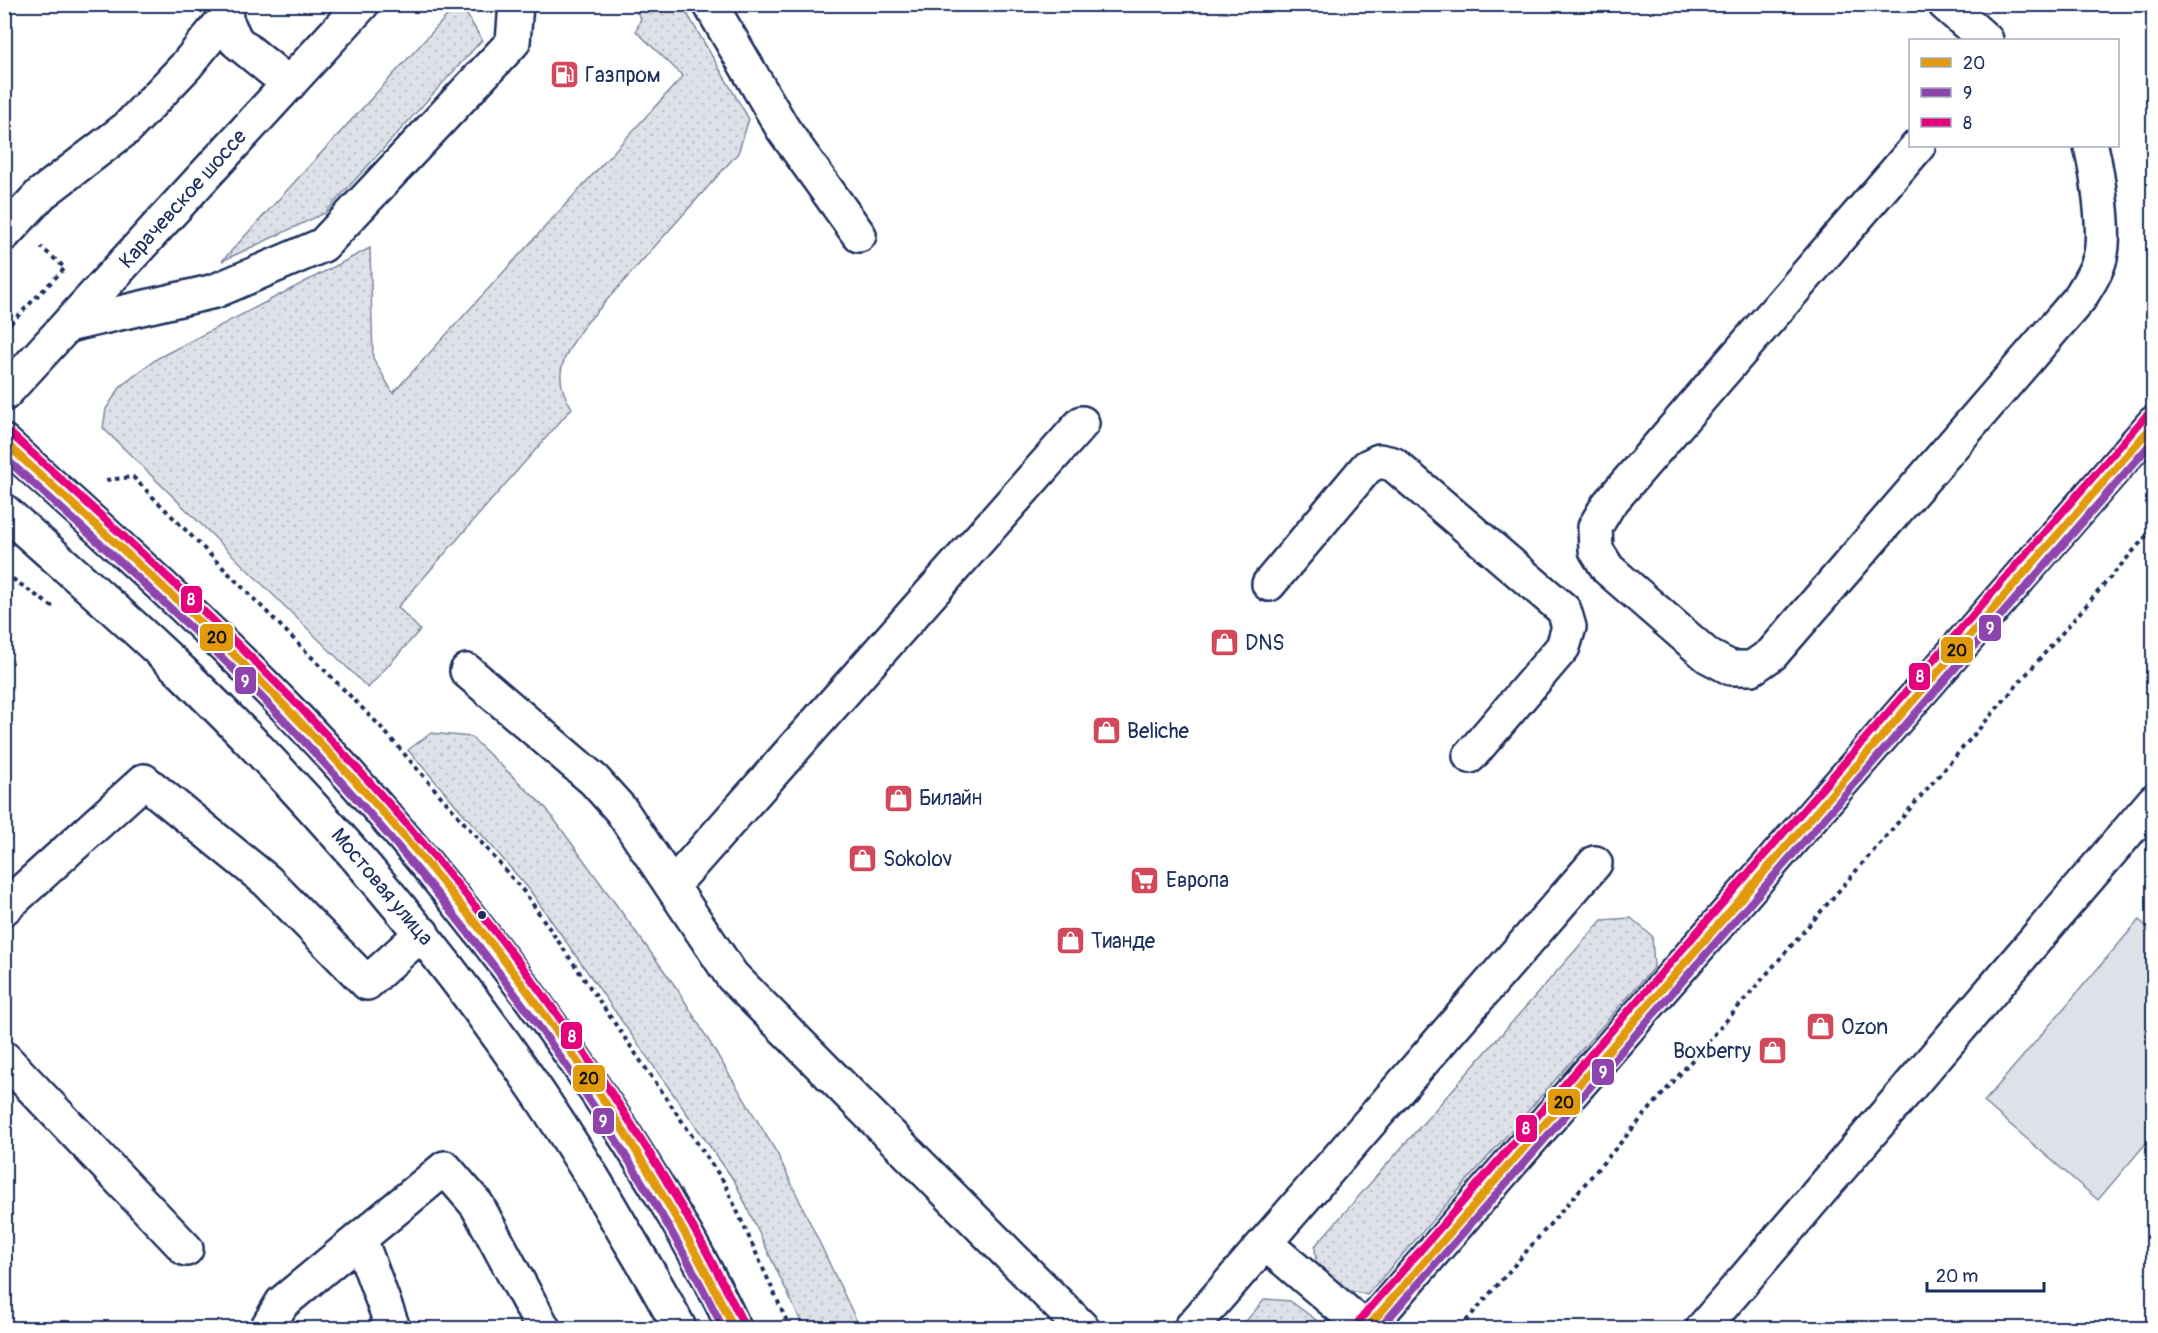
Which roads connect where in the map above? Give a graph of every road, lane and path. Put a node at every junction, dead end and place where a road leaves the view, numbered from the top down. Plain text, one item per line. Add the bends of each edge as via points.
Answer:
1 (362, 4) edge
2 (516, 4) edge
3 (710, 4) edge
4 (1945, 4) edge
5 (226, 11) edge
6 (1985, 39) edge
7 (289, 84) junction
8 (1917, 147) edge
9 (2091, 147) edge
10 (4, 234) edge
11 (859, 235) dead end
12 (24, 310) dead end
13 (68, 326) junction
14 (4, 330) edge
15 (4, 394) edge
16 (1082, 423) dead end
17 (2154, 423) edge
18 (4, 442) edge
19 (4, 511) edge
20 (2154, 526) edge
21 (1269, 584) dead end
22 (466, 671) dead end
23 (1470, 756) dead end
24 (2148, 818) edge
25 (1595, 863) dead end
26 (672, 886) junction
27 (4, 908) edge
28 (422, 933) junction
29 (4, 1058) edge
30 (360, 1239) junction
31 (1266, 1244) junction
32 (186, 1249) dead end
33 (267, 1329) edge
34 (393, 1329) edge
35 (543, 1329) edge
36 (679, 1329) edge
37 (734, 1329) edge
38 (1082, 1329) edge
39 (1191, 1329) edge
40 (1366, 1329) edge
41 (1460, 1329) edge
42 (1703, 1329) edge

1 - 7 main road, Карачевское шоссе
2 - 13 main road via 513,42 323,245 215,291
3 - 11 main road via 783,129
4 - 6 main road
5 - 7 main road via 236,41
5 - 10 main road via 185,67 128,128 40,194
7 - 13 main road, Карачевское шоссе
8 - 9 main road via 1608,505 1595,527 1596,550 1608,569 1708,656 1731,669 1752,668 1772,654 2079,299 2101,256
12 - 14 path
13 - 15 main road, Карачевское шоссе
16 - 26 main road
17 - 40 main road
18 - 37 main road via 211,633 319,742 491,943 575,1058 649,1171
19 - 28 main road, Мостовая улица via 222,712 309,802
20 - 41 path
21 - 23 main road via 1367,467 1379,461 1393,464 1564,610 1569,627 1563,647
22 - 26 main road via 594,780 621,810
24 - 42 main road
25 - 31 main road
26 - 38 main road via 732,976
27 - 28 main road via 144,781 267,881 367,983
28 - 36 main road, Мостовая улица via 548,1106 592,1174
29 - 32 main road
30 - 33 main road via 282,1303
30 - 34 main road
30 - 35 main road via 445,1168 477,1205
31 - 39 main road
31 - 40 main road

